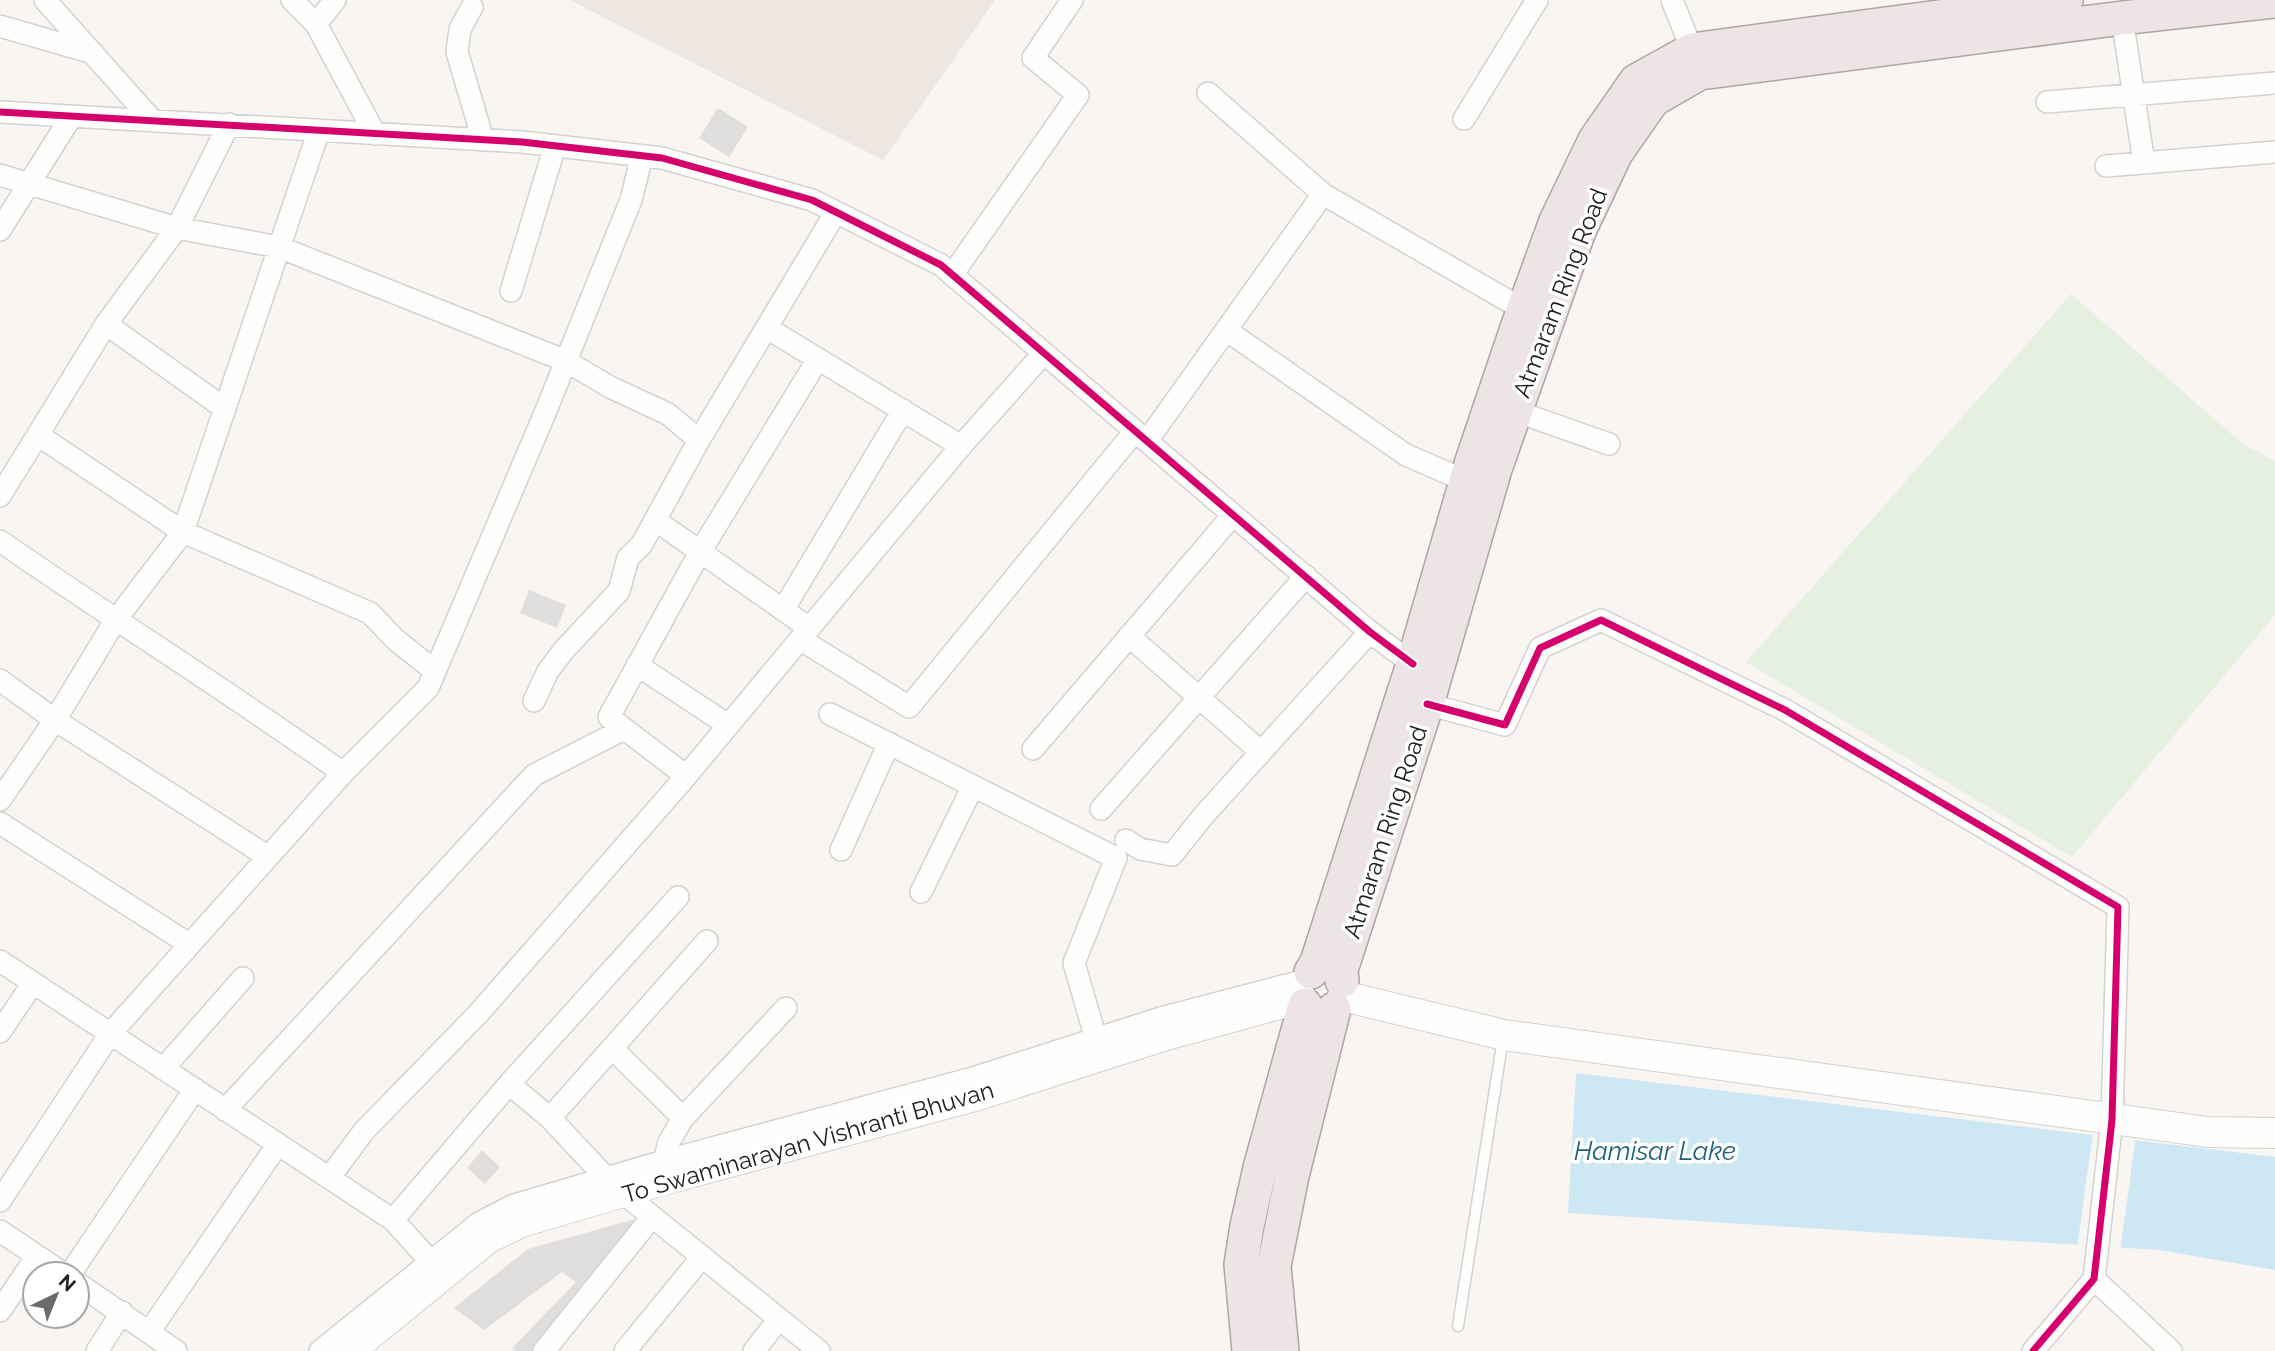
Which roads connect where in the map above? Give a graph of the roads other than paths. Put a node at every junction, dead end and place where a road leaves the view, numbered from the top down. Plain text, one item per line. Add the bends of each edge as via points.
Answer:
1 (46, 0) edge
2 (292, 0) edge
3 (335, 0) edge
4 (1072, 0) edge
5 (1537, 0) edge
6 (1672, 0) edge
7 (2066, 0) edge
8 (2275, 1) edge
9 (472, 7) dead end
10 (1933, 9) edge
11 (2122, 18) junction
12 (316, 24) junction
13 (0, 26) edge
14 (1692, 50) junction
15 (93, 53) junction
16 (2275, 83) edge
17 (1208, 93) dead end
18 (2134, 95) junction
19 (2047, 102) dead end
20 (0, 112) edge
21 (71, 117) junction
22 (1464, 119) dead end
23 (152, 120) junction
24 (229, 124) junction
25 (319, 130) junction
26 (376, 134) junction
27 (483, 139) junction
28 (555, 146) junction
29 (2275, 152) edge
30 (642, 156) junction
31 (2144, 163) junction
32 (2106, 166) dead end
33 (0, 175) edge
34 (30, 183) junction
35 (1323, 194) junction
36 (836, 212) junction
37 (177, 228) junction
38 (0, 230) edge
39 (279, 247) junction
40 (952, 275) junction
41 (511, 291) dead end
42 (1524, 310) junction
43 (106, 324) junction
44 (766, 328) junction
45 (1226, 330) junction
46 (1044, 353) junction
47 (818, 359) junction
48 (566, 361) junction
49 (224, 408) junction
50 (903, 410) junction
51 (1515, 411) junction
52 (38, 435) junction
53 (1141, 436) junction
54 (699, 440) junction
55 (1609, 444) dead end
56 (961, 446) junction
57 (1466, 481) junction
58 (0, 496) edge
59 (1233, 515) junction
60 (655, 520) junction
61 (183, 532) junction
62 (0, 541) edge
63 (700, 552) junction
64 (1306, 576) junction
65 (783, 610) junction
66 (115, 621) junction
67 (1370, 632) junction
68 (805, 634) junction
69 (1129, 636) junction
70 (1413, 664) junction
71 (638, 665) junction
72 (435, 671) junction
73 (0, 680) edge
74 (1200, 699) junction
75 (534, 701) dead end
76 (1427, 704) junction
77 (830, 714) dead end
78 (55, 720) junction
79 (728, 725) junction
80 (624, 729) junction
81 (889, 743) junction
82 (1033, 749) dead end
83 (1261, 752) junction
84 (344, 773) junction
85 (686, 776) junction
86 (973, 786) junction
87 (0, 800) edge
88 (1101, 809) dead end
89 (0, 823) edge
90 (1126, 840) dead end
91 (841, 850) dead end
92 (268, 856) junction
93 (921, 892) dead end
94 (678, 897) dead end
95 (707, 941) dead end
96 (189, 944) junction
97 (0, 961) edge
98 (243, 978) dead end
99 (33, 984) junction
100 (1320, 992) junction
101 (786, 1008) dead end
102 (0, 1032) edge
103 (110, 1034) junction
104 (1504, 1035) junction
105 (1096, 1039) junction
106 (613, 1049) junction
107 (163, 1069) junction
108 (509, 1084) junction
109 (195, 1089) junction
110 (225, 1110) junction
111 (550, 1118) junction
112 (683, 1118) junction
113 (2112, 1119) junction
114 (2275, 1133) edge
115 (278, 1144) junction
116 (664, 1161) junction
117 (329, 1178) junction
118 (615, 1186) junction
119 (0, 1201) edge
120 (652, 1217) junction
121 (393, 1220) junction
122 (0, 1231) edge
123 (37, 1256) junction
124 (702, 1257) junction
125 (43, 1260) edge
126 (79, 1260) edge
127 (431, 1262) junction
128 (2094, 1279) junction
129 (91, 1292) edge
130 (0, 1311) edge
131 (122, 1312) junction
132 (779, 1319) junction
133 (1458, 1326) dead end
134 (149, 1332) junction
135 (2168, 1350) edge
136 (97, 1351) edge
137 (176, 1351) edge
138 (320, 1351) edge
139 (348, 1351) edge
140 (544, 1351) edge
141 (625, 1351) edge
142 (754, 1351) edge
143 (820, 1351) edge
144 (1249, 1351) edge
145 (1282, 1351) edge
146 (2033, 1351) edge

1 - 15 street
2 - 12 street
3 - 12 street
4 - 40 street via 1033,58 1078,95
5 - 22 street
6 - 14 street
7 - 10 main road, Atmaram Ring Road
8 - 11 main road, Atmaram Ring Road
9 - 27 street via 460,29 457,52
10 - 14 main road, Atmaram Ring Road
11 - 18 street
11 - 51 main road, Atmaram Ring Road via 1700,74 1653,100 1616,153 1579,231
12 - 26 street
13 - 15 street
14 - 42 main road, Atmaram Ring Road via 1636,81 1595,140 1556,221
15 - 23 street
16 - 18 street
17 - 35 street
18 - 19 street
18 - 31 street
20 - 21 street
21 - 23 street
21 - 34 street
23 - 24 street
24 - 25 street
24 - 37 street
25 - 26 street
25 - 39 street
26 - 27 street
27 - 28 street
28 - 30 street
28 - 41 street
29 - 31 street
30 - 36 street via 812,200
30 - 48 street via 631,200
31 - 32 street
33 - 34 street
34 - 37 street
34 - 38 street
35 - 42 street
35 - 45 street
36 - 40 street via 941,265
36 - 44 street
37 - 39 street
37 - 43 street
39 - 48 street
39 - 49 street
40 - 46 street
42 - 57 main road, Atmaram Ring Road
43 - 49 street
43 - 52 street
44 - 47 street
44 - 54 street
45 - 53 street
45 - 57 street via 1406,456
46 - 53 street
46 - 56 street
47 - 50 street
47 - 63 street
48 - 54 street via 668,414
48 - 72 street
49 - 61 street
50 - 56 street
50 - 65 street
51 - 55 street
51 - 76 main road, Atmaram Ring Road
52 - 58 street
52 - 61 street
53 - 59 street
53 - 68 street via 909,707
54 - 60 street
56 - 68 street
57 - 70 main road, Atmaram Ring Road
59 - 64 street
59 - 69 street
60 - 63 street
60 - 75 street via 628,558 619,590 564,650
61 - 66 street
61 - 72 street via 370,614
62 - 66 street
63 - 65 street
63 - 71 street
64 - 67 street
64 - 74 street
65 - 68 street
66 - 78 street
66 - 84 street
67 - 70 street
67 - 83 street
68 - 79 street
69 - 74 street
69 - 82 street
70 - 100 main road, Atmaram Ring Road via 1317,962
71 - 79 street
71 - 80 street via 609,717
72 - 84 street via 428,688
73 - 78 street
74 - 83 street
74 - 88 street
76 - 100 main road, Atmaram Ring Road via 1341,970
76 - 113 street via 1505,725 1540,648 1601,620 1785,710 2118,907
77 - 81 street
78 - 87 street
78 - 92 street
79 - 85 street
80 - 85 street
80 - 110 street via 534,775
81 - 86 street
81 - 91 street
83 - 90 street via 1172,856 1140,849
84 - 92 street
85 - 117 street via 477,1015 365,1131
86 - 93 street
86 - 105 street via 1116,858 1074,962
89 - 96 street
92 - 96 street
94 - 108 street
95 - 106 street
96 - 103 street
97 - 99 street
98 - 107 street
99 - 102 street
99 - 103 street
100 - 104 main road
100 - 105 street via 1161,1018
100 - 118 main road, To Swaminarayan Vishranti Bhuvan via 978,1095 670,1178
100 - 144 main road, Atmaram Ring Road via 1260,1168 1247,1226 1241,1264
100 - 145 main road, Atmaram Ring Road via 1275,1266
101 - 112 street
103 - 107 street
103 - 119 street
104 - 113 main road
104 - 133 lane
105 - 116 street via 973,1078
106 - 111 street
106 - 112 street
107 - 109 street
108 - 111 street
108 - 121 street
109 - 110 street
109 - 126 street
110 - 115 street
111 - 118 street
112 - 116 street
113 - 114 main road via 2208,1132
113 - 128 street
115 - 117 street
115 - 134 street
116 - 118 street
117 - 121 street
118 - 120 street
118 - 127 street via 561,1190 514,1206 478,1223
118 - 139 main road, To Swaminarayan Vishranti Bhuvan via 488,1238
120 - 124 street
120 - 140 street
121 - 127 street
122 - 123 street
123 - 125 street
123 - 130 street
124 - 132 street
124 - 141 street
127 - 138 street
128 - 135 street
128 - 146 street
129 - 131 street
131 - 134 street
131 - 136 street
132 - 142 street
132 - 143 street
134 - 137 street

